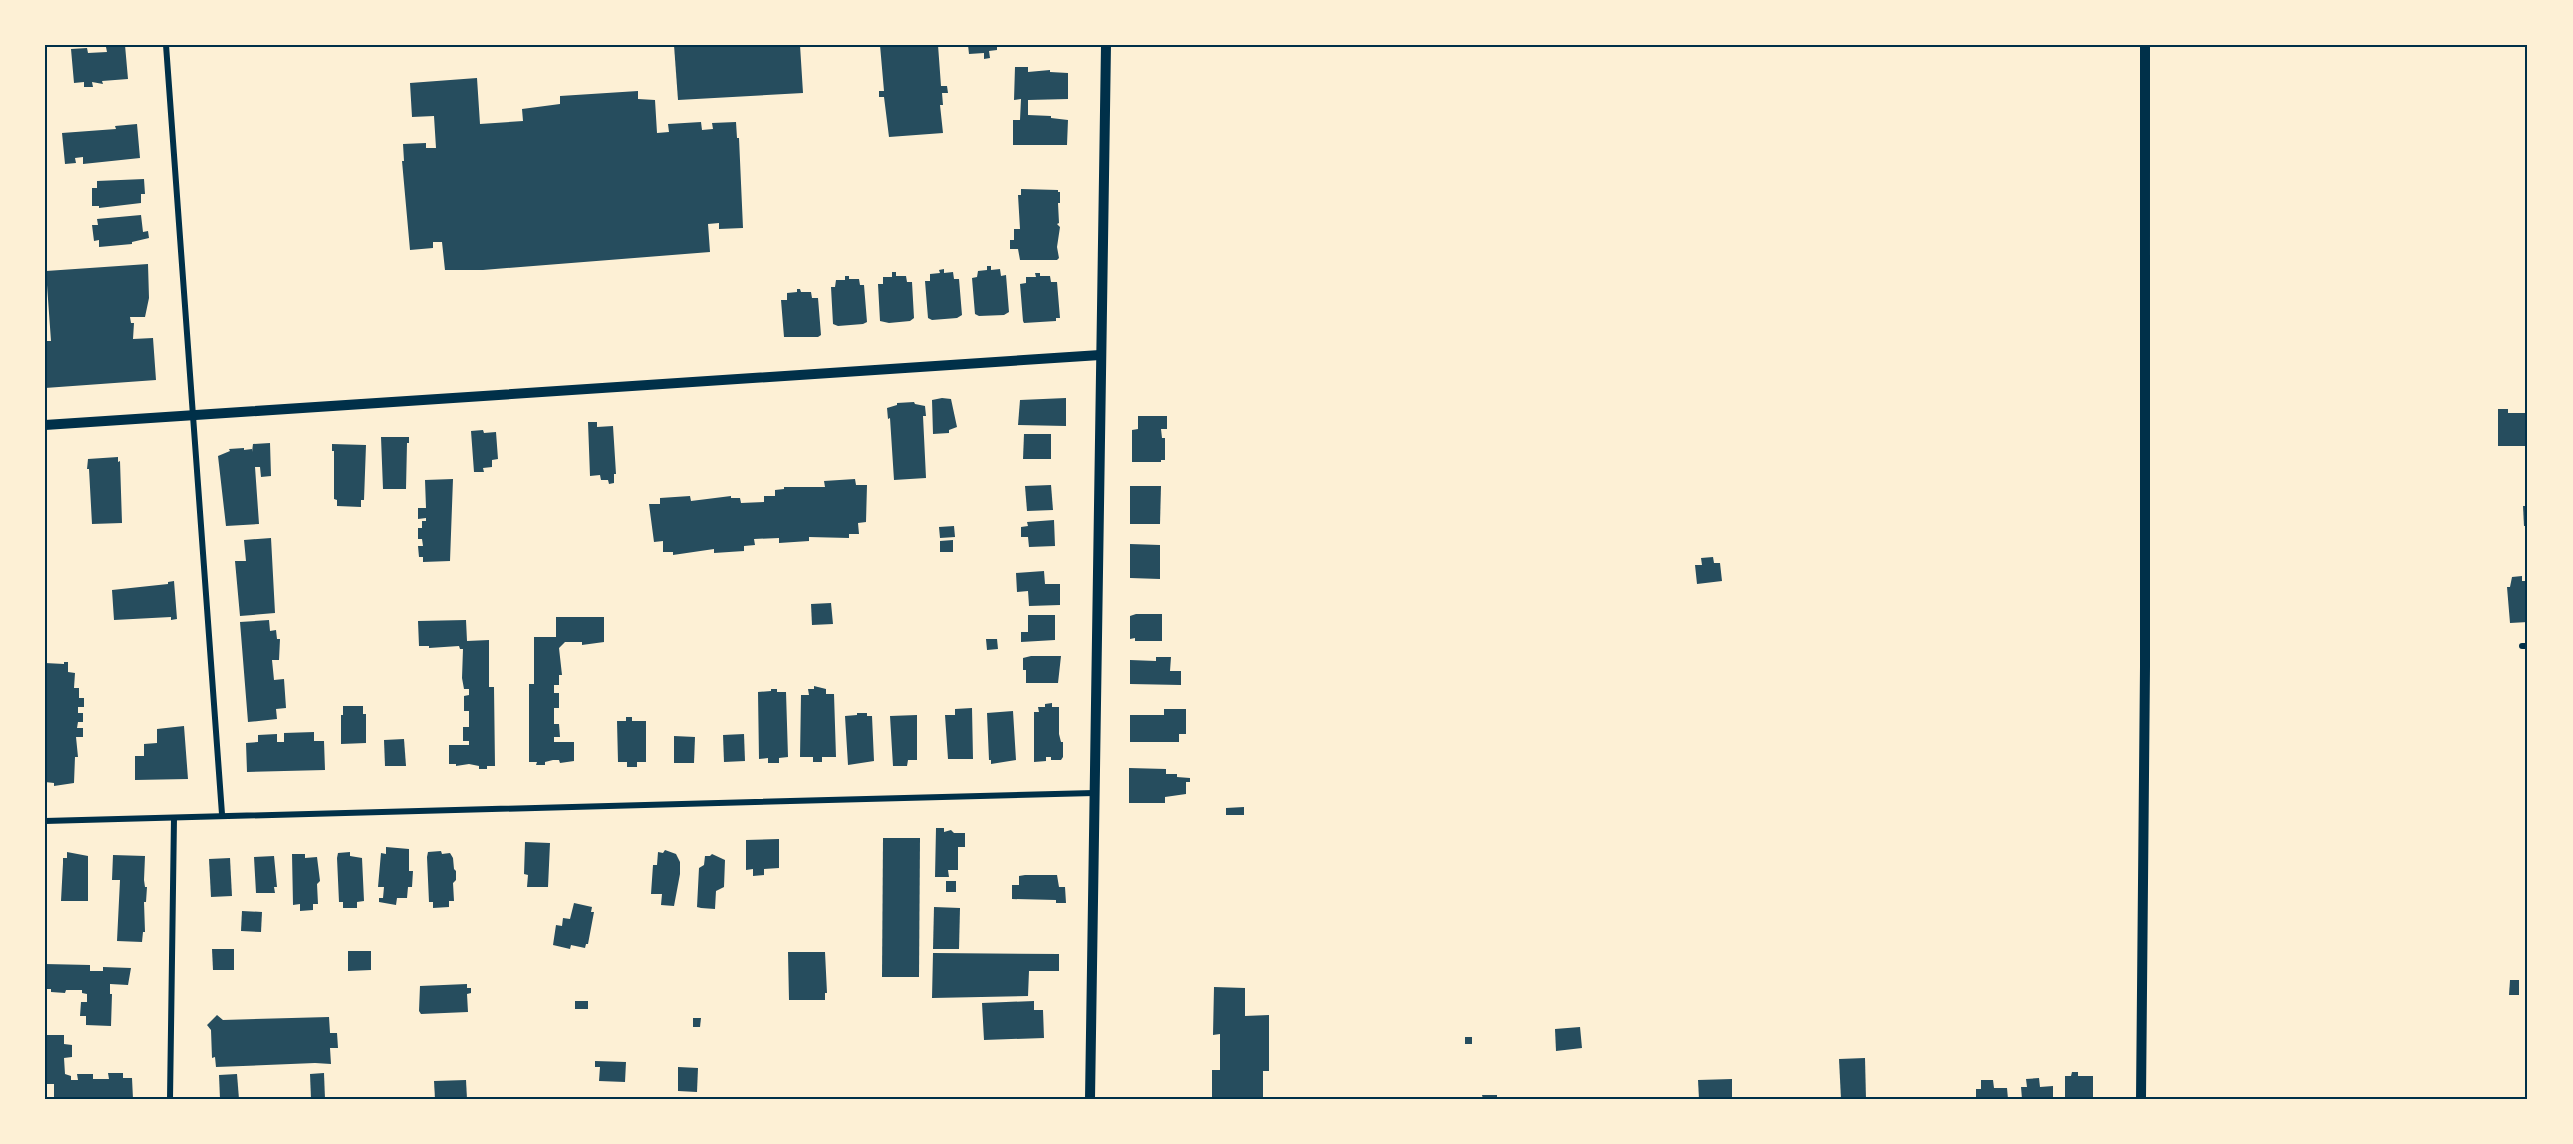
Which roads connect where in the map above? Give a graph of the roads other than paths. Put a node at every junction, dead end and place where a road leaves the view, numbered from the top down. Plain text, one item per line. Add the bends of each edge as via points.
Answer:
1 (165, 45) edge
2 (1106, 45) edge
3 (2145, 45) edge
4 (1100, 355) junction
5 (192, 415) junction
6 (45, 425) edge
7 (1094, 793) junction
8 (222, 814) junction
9 (174, 818) junction
10 (45, 821) edge
11 (170, 1099) edge
12 (1090, 1099) edge
13 (2141, 1099) edge

1 - 5 street
2 - 4 street
3 - 13 street
4 - 5 street
4 - 7 street
5 - 6 street
5 - 8 street
7 - 8 street
7 - 12 street
8 - 9 street
9 - 10 street
9 - 11 street

